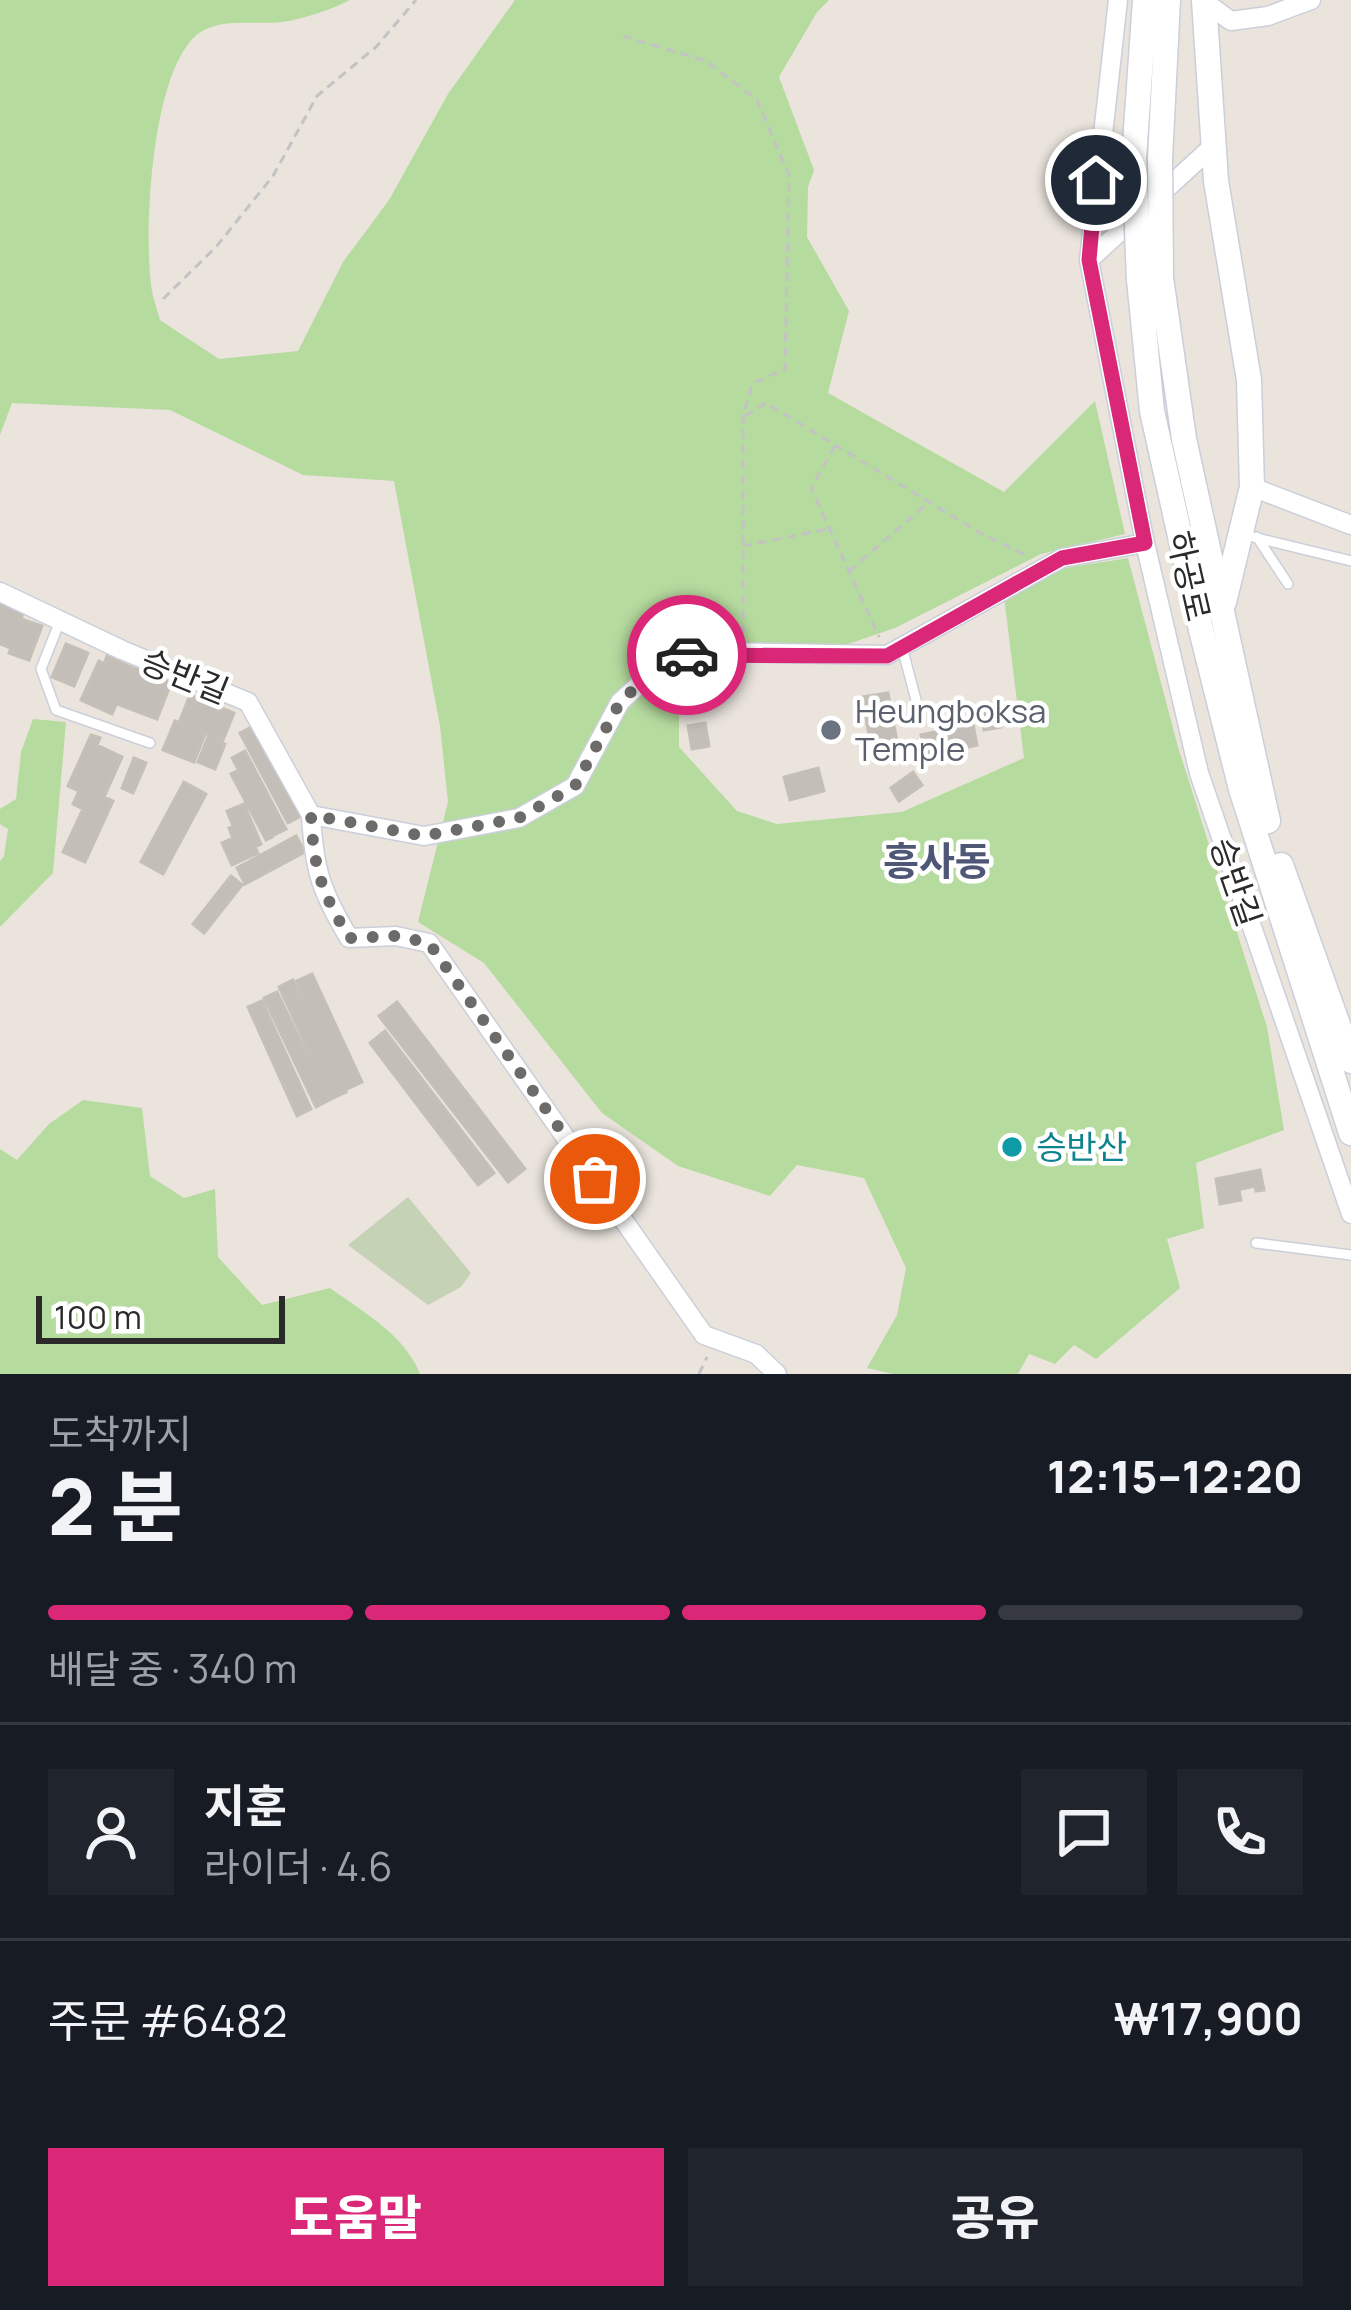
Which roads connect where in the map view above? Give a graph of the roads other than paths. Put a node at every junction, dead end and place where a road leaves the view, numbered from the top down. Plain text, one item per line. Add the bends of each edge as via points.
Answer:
1 (1118, 0) edge
2 (1144, 0) edge
3 (1168, 0) edge
4 (1312, 0) edge
5 (1204, 1) edge
6 (1214, 145) junction
7 (1147, 158) junction
8 (1089, 260) junction
9 (1150, 278) junction
10 (1252, 487) junction
11 (1351, 525) edge
12 (1249, 535) junction
13 (1145, 543) junction
14 (1351, 561) edge
15 (1288, 584) dead end
16 (0, 592) edge
17 (1222, 610) junction
18 (60, 621) junction
19 (895, 651) junction
20 (916, 700) dead end
21 (150, 743) dead end
22 (311, 815) junction
23 (1351, 1061) edge
24 (1351, 1133) edge
25 (1351, 1214) edge
26 (1256, 1244) dead end
27 (1351, 1255) edge
28 (777, 1374) edge

1 - 8 street, 승반길
2 - 7 street, 하공로
3 - 7 street, 하공로
4 - 5 street via 1231,21
5 - 6 street
6 - 8 street
6 - 10 street via 1250,380
7 - 9 street, 하공로, bridge
8 - 13 street, 승반길
9 - 17 street, 하공로
9 - 24 street, 하공로 via 1152,411 1201,630 1241,789
10 - 11 street
10 - 12 street
12 - 14 lane
12 - 15 lane
12 - 17 street
13 - 19 street via 1062,558
13 - 25 street, 승반길 via 1199,773
16 - 18 street, 승반길
17 - 23 street, 하공로 via 1262,801
18 - 21 lane via 41,669 56,710
18 - 22 street, 승반길 via 248,701
19 - 20 lane
19 - 22 street via 670,656 620,702 575,786 519,818 424,836
22 - 28 street via 323,894 349,938 429,943 704,1335 755,1354
26 - 27 lane

